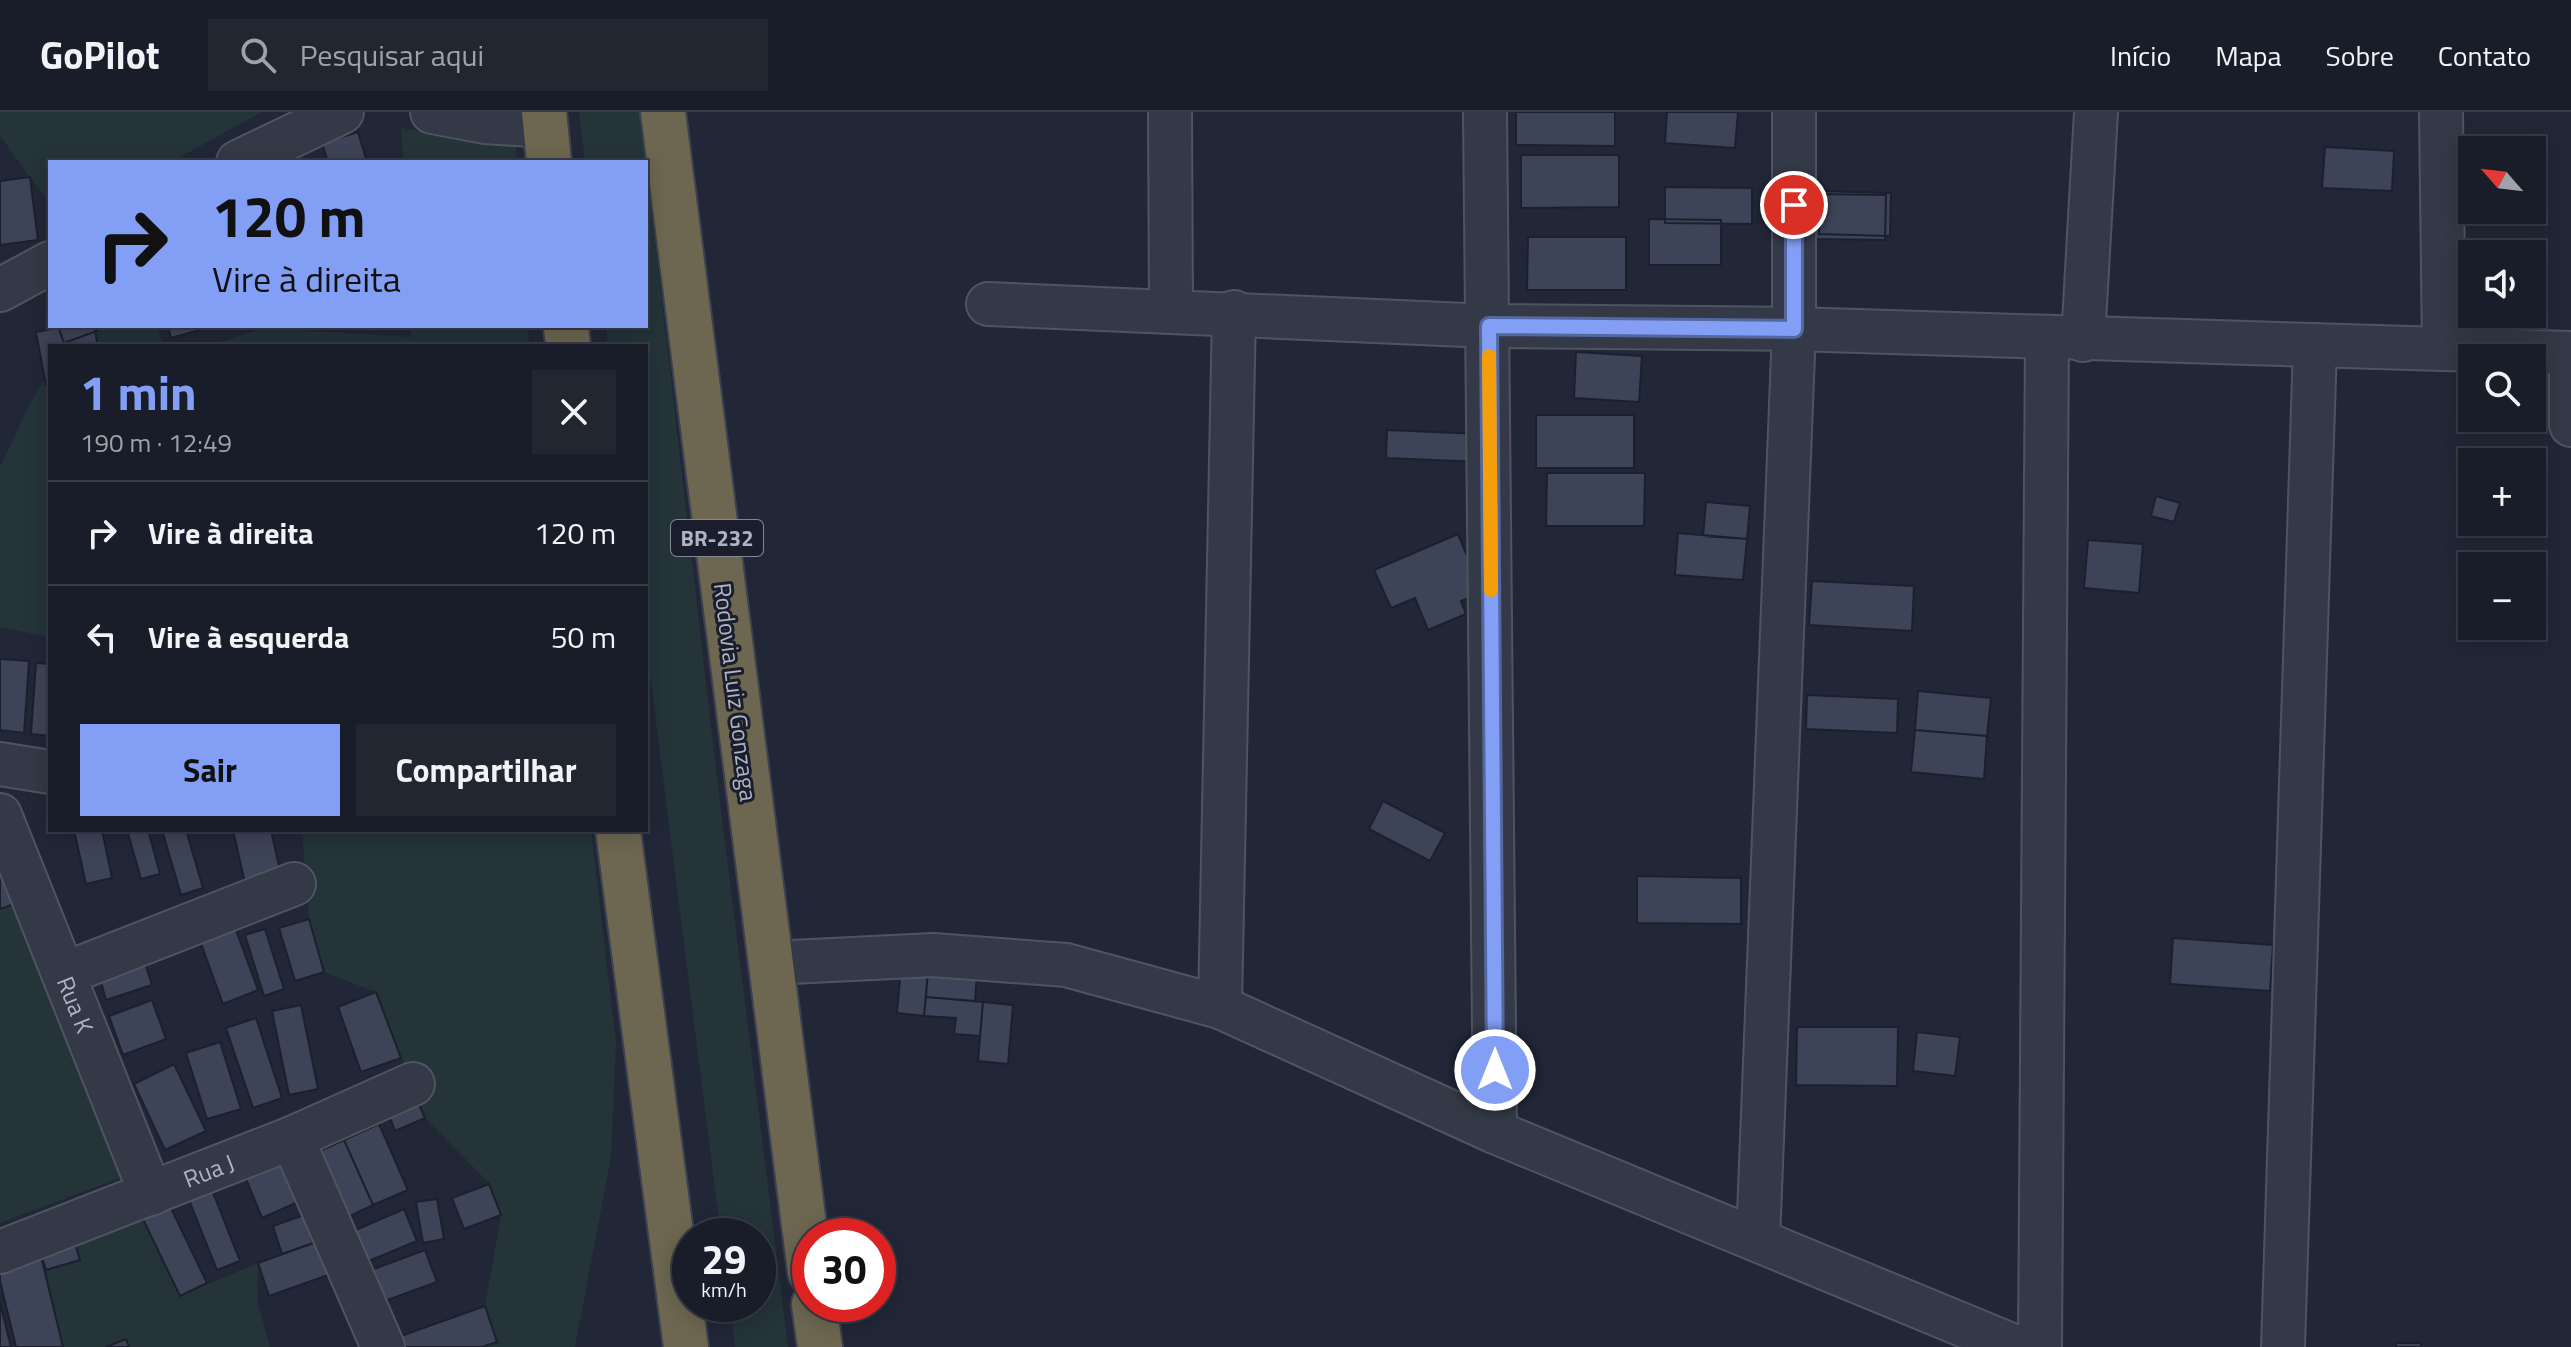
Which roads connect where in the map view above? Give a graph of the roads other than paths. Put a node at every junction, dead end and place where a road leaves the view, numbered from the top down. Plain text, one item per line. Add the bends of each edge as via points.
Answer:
1 (342, 112) edge
2 (432, 112) edge
3 (663, 112) edge
4 (1170, 112) edge
5 (1485, 112) edge
6 (1794, 112) edge
7 (2096, 112) edge
8 (2441, 112) edge
9 (546, 133) edge
10 (242, 160) edge
11 (48, 264) edge
12 (0, 290) edge
13 (988, 304) dead end
14 (1171, 310) junction
15 (1234, 312) junction
16 (1489, 326) junction
17 (1794, 329) junction
18 (2065, 339) junction
19 (2315, 345) junction
20 (2444, 349) junction
21 (2571, 353) edge
22 (2571, 425) edge
23 (0, 764) edge
24 (48, 772) edge
25 (0, 815) edge
26 (618, 832) edge
27 (294, 884) dead end
28 (771, 963) junction
29 (64, 974) junction
30 (1220, 1007) junction
31 (413, 1084) dead end
32 (1495, 1132) junction
33 (292, 1138) junction
34 (151, 1194) junction
35 (803, 1218) edge
36 (1758, 1240) junction
37 (0, 1252) edge
38 (817, 1322) edge
39 (383, 1347) edge
40 (686, 1347) edge
41 (820, 1347) edge
42 (2016, 1347) edge
43 (2040, 1347) edge
44 (2283, 1347) edge

1 - 10 street
2 - 9 street
3 - 28 highway, Rodovia Luiz Gonzaga / BR-232
4 - 14 street
5 - 16 street
6 - 17 street
7 - 18 street
8 - 20 street
11 - 12 street
13 - 14 street
14 - 15 street
15 - 16 street
15 - 30 street
16 - 17 street
16 - 32 street
17 - 18 street
17 - 36 street
18 - 19 street
18 - 43 street
19 - 20 street
19 - 44 street
20 - 21 street
21 - 22 street
23 - 24 street
25 - 29 street, Rua K
26 - 40 highway
27 - 29 street
28 - 30 street via 933,955 1066,965
28 - 35 highway, Rodovia Luiz Gonzaga / BR-232
29 - 34 street, Rua K
30 - 32 street
31 - 33 street, Rua J
32 - 36 street
33 - 34 street, Rua J
33 - 39 street
34 - 37 street, Rua J
36 - 42 street
38 - 41 highway

